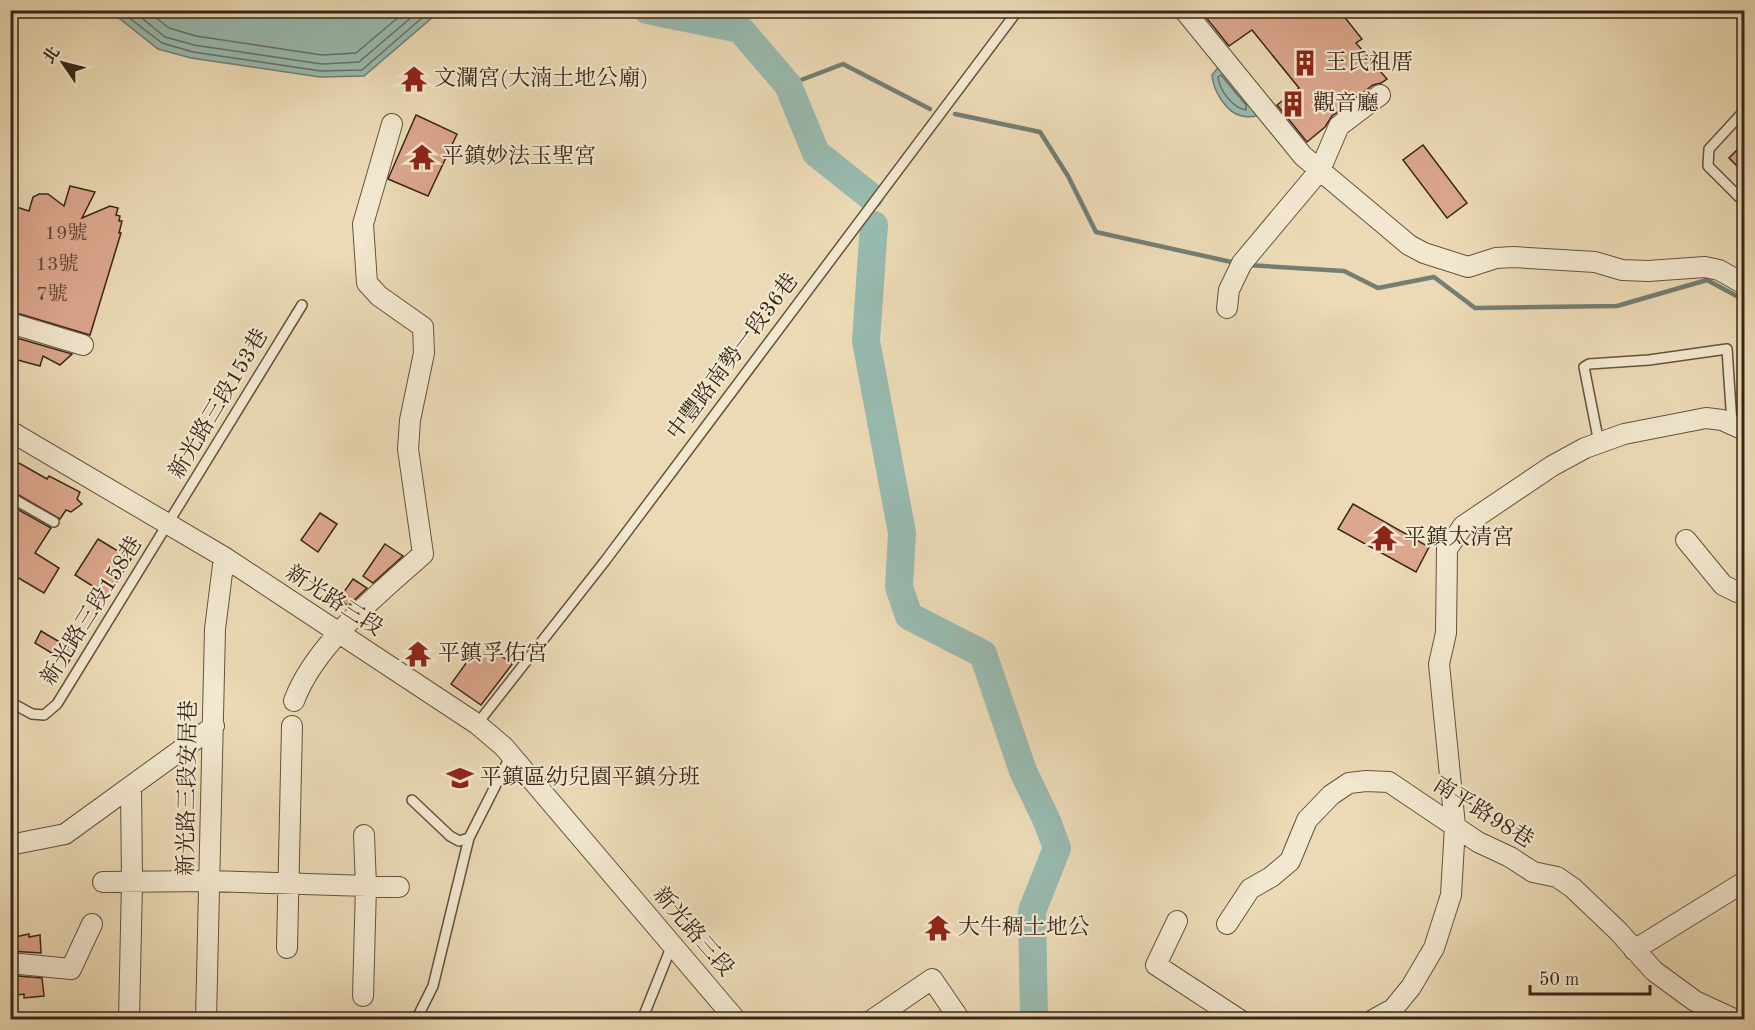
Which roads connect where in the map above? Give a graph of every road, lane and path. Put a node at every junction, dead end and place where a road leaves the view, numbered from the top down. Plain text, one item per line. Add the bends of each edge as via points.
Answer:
1 (1018, 10) edge
2 (1184, 10) edge
3 (1380, 95) dead end
4 (1744, 111) edge
5 (392, 124) dead end
6 (1320, 170) junction
7 (1744, 202) edge
8 (1744, 284) edge
9 (302, 305) dead end
10 (1227, 308) dead end
11 (10, 323) edge
12 (83, 345) dead end
13 (1738, 427) edge
14 (10, 431) edge
15 (1599, 443) junction
16 (10, 497) edge
17 (54, 522) dead end
18 (169, 524) junction
19 (1686, 540) dead end
20 (224, 557) junction
21 (1744, 589) edge
22 (338, 632) junction
23 (294, 701) dead end
24 (10, 702) edge
25 (477, 724) junction
26 (214, 726) junction
27 (292, 726) dead end
28 (511, 755) junction
29 (131, 787) junction
30 (412, 800) dead end
31 (1455, 826) junction
32 (364, 835) dead end
33 (469, 838) junction
34 (10, 845) edge
35 (211, 881) junction
36 (103, 882) dead end
37 (132, 882) junction
38 (1744, 882) edge
39 (289, 884) junction
40 (366, 886) junction
41 (399, 887) dead end
42 (1178, 921) dead end
43 (92, 924) dead end
44 (1227, 924) dead end
45 (672, 945) junction
46 (287, 948) dead end
47 (1634, 950) junction
48 (10, 963) edge
49 (363, 996) dead end
50 (129, 1020) edge
51 (206, 1020) edge
52 (416, 1020) edge
53 (642, 1020) edge
54 (736, 1020) edge
55 (872, 1020) edge
56 (960, 1020) edge
57 (1240, 1020) edge
58 (1373, 1020) edge
59 (1736, 1020) edge

1 - 25 lane, 中豐路南勢一段36巷 via 612,552
2 - 6 street via 1303,156
3 - 6 street via 1339,126
4 - 7 lane via 1709,149 1708,166
5 - 22 street via 363,224 367,283 423,327 424,353 408,449 423,554
6 - 8 street via 1409,245 1468,267 1513,256 1595,262 1622,270 1705,267
6 - 10 street via 1237,270
9 - 18 lane, 新光路三段153巷
11 - 12 street
13 - 15 street via 1706,418 1624,434
13 - 15 lane via 1727,349 1589,364 1584,367
14 - 18 street, 新光路三段
15 - 31 street via 1552,466 1463,526 1447,549 1446,633 1438,664
16 - 17 lane
18 - 20 street, 新光路三段
18 - 24 lane, 新光路三段158巷 via 57,704 44,715 32,714
19 - 21 street via 1723,585 1737,592
20 - 22 street, 新光路三段
20 - 26 street, 新光路三段安居巷 via 215,629
22 - 23 street via 301,683
22 - 25 street, 新光路三段
25 - 28 street, 新光路三段
26 - 29 street
26 - 35 street, 新光路三段安居巷
27 - 39 street
28 - 33 lane
28 - 45 street, 新光路三段
29 - 34 street via 65,834
29 - 37 street
30 - 33 lane via 450,836 459,841
31 - 44 street, 南平路98巷 via 1389,782 1349,783 1307,820 1290,861 1250,889
31 - 47 street, 南平路98巷 via 1533,872 1557,877 1573,888
31 - 58 street via 1451,895 1434,948 1393,1009
32 - 40 street
33 - 52 lane via 433,986
35 - 37 street
35 - 39 street
35 - 51 street, 新光路三段安居巷
36 - 37 street
37 - 50 street
38 - 47 street
39 - 40 street
39 - 46 street
40 - 41 street
40 - 49 street
42 - 57 street via 1156,965
43 - 48 street via 71,969
45 - 53 lane
45 - 54 street, 新光路三段
47 - 59 street, 南平路98巷 via 1654,971 1695,1001
55 - 56 street via 932,979

